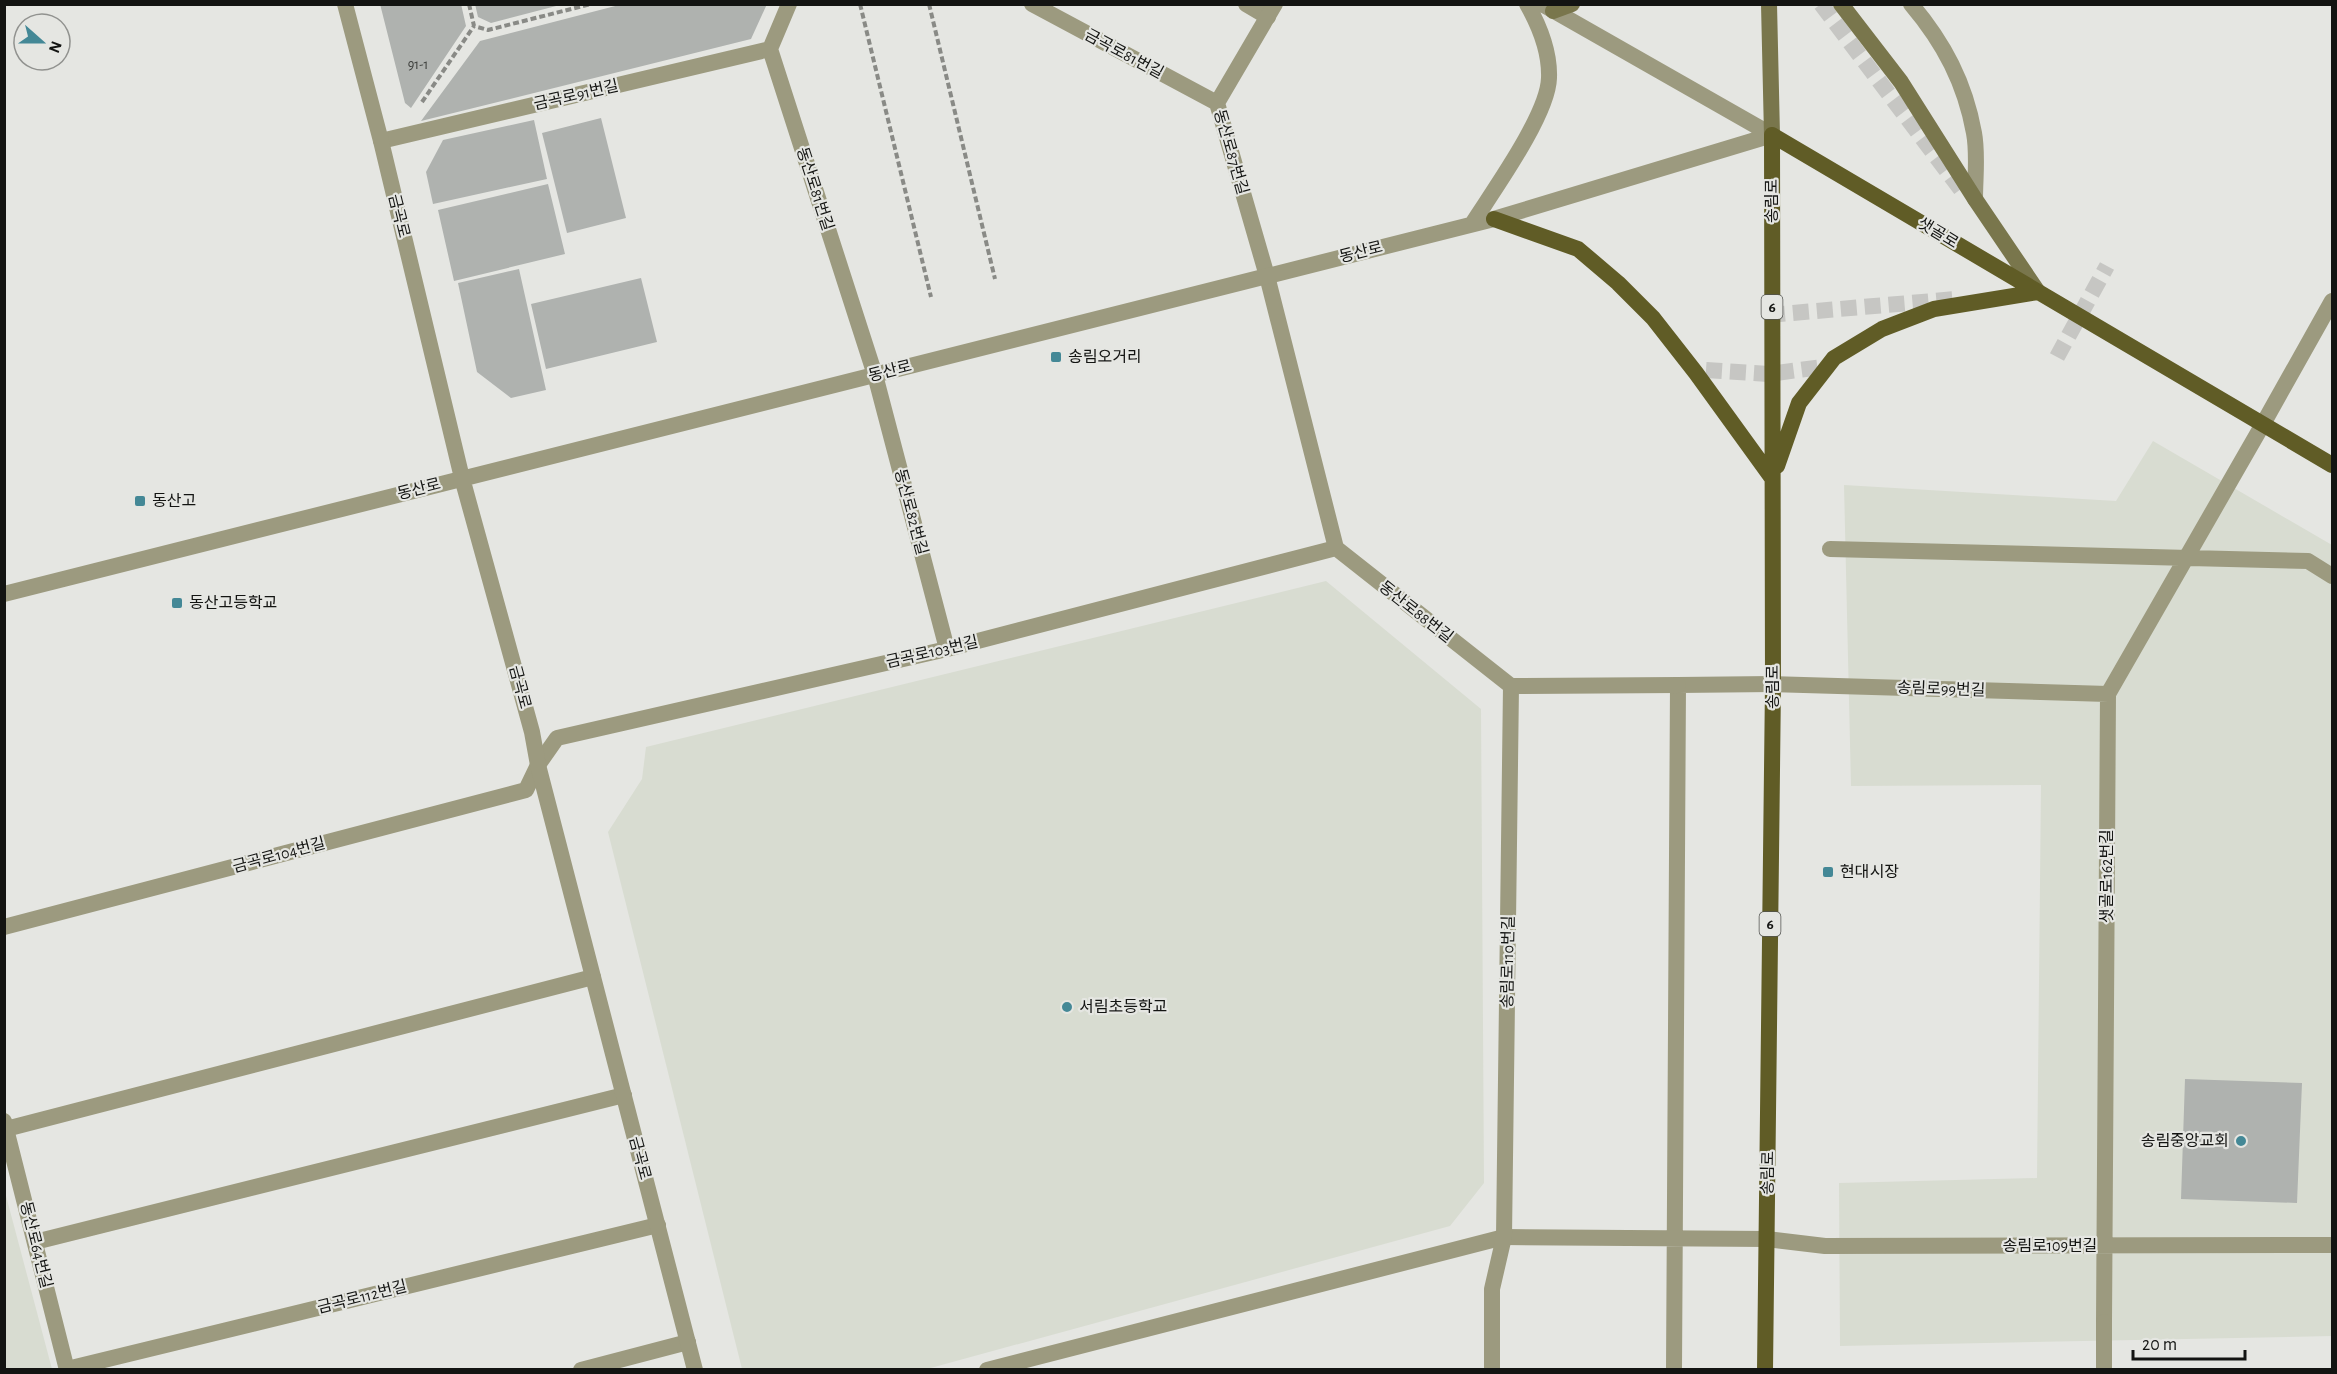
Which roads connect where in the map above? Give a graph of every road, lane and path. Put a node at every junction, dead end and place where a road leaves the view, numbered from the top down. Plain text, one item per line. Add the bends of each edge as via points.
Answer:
1 (345, 4) edge
2 (469, 4) edge
3 (591, 4) edge
4 (789, 4) edge
5 (860, 4) edge
6 (929, 4) edge
7 (1032, 4) edge
8 (1246, 4) edge
9 (1527, 4) edge
10 (1572, 4) edge
11 (1769, 4) edge
12 (1841, 4) edge
13 (1911, 4) edge
14 (1547, 8) edge
15 (1272, 11) edge
16 (474, 26) junction
17 (770, 49) junction
18 (1217, 103) junction
19 (421, 104) dead end
20 (1772, 135) junction
21 (381, 141) junction
22 (1975, 199) junction
23 (1494, 219) junction
24 (1472, 224) junction
25 (1267, 276) junction
26 (995, 279) dead end
27 (2038, 292) junction
28 (931, 297) dead end
29 (2332, 301) edge
30 (875, 375) junction
31 (2263, 424) junction
32 (2332, 465) edge
33 (462, 478) junction
34 (1772, 478) junction
35 (1336, 548) junction
36 (1830, 549) dead end
37 (2188, 558) junction
38 (2332, 576) edge
39 (4, 594) edge
40 (947, 649) junction
41 (1773, 684) junction
42 (1678, 685) junction
43 (1511, 686) junction
44 (2108, 694) junction
45 (538, 765) junction
46 (4, 927) edge
47 (593, 977) junction
48 (624, 1095) junction
49 (5, 1125) edge
50 (658, 1225) junction
51 (1504, 1237) junction
52 (1675, 1238) junction
53 (1767, 1239) junction
54 (35, 1242) junction
55 (2332, 1245) edge
56 (2105, 1246) junction
57 (688, 1342) junction
58 (67, 1369) edge
59 (581, 1370) edge
60 (695, 1370) edge
61 (987, 1370) edge
62 (1491, 1370) edge
63 (1674, 1370) edge
64 (1765, 1370) edge
65 (2104, 1370) edge

1 - 21 street, 금곡로
2 - 16 path
3 - 16 path via 488,30
4 - 17 street
5 - 28 path
6 - 26 path
7 - 18 street, 금곡로81번길
8 - 15 street
9 - 24 street via 1546,48 1549,80 1540,111
10 - 14 main road
11 - 20 main road, 송림로
12 - 22 main road via 1901,82
13 - 22 street via 1934,31 1960,81 1974,135
14 - 20 street, 샛골로
15 - 18 street, 동산로87번길
16 - 19 path
17 - 21 street, 금곡로91번길
17 - 30 street, 동산로81번길
18 - 25 street, 동산로87번길
20 - 23 street, 동산로
20 - 27 main road, 샛골로
20 - 34 main road, 송림로 / 6
21 - 33 street, 금곡로
22 - 27 main road
23 - 24 street, 동산로
23 - 34 main road via 1578,249 1618,283 1653,318
24 - 25 street, 동산로
25 - 30 street, 동산로
25 - 35 street
27 - 31 main road, 샛골로
27 - 34 main road via 1934,309 1882,329 1834,358 1798,403
29 - 31 street
30 - 33 street, 동산로
30 - 40 street, 동산로82번길
31 - 32 main road, 샛골로
31 - 37 street
33 - 39 street, 동산로
33 - 45 street, 금곡로
34 - 41 main road, 송림로 / 6
35 - 40 street, 금곡로103번길
35 - 43 street, 동산로88번길
36 - 37 street
37 - 38 street via 2307,561
37 - 44 street
40 - 45 street, 금곡로103번길 via 557,738
41 - 42 street
41 - 44 street, 송림로99번길
41 - 53 main road, 송림로 / 6
42 - 43 street
42 - 52 street
43 - 51 street, 송림로110번길
44 - 56 street, 샛골로162번길
45 - 46 street, 금곡로104번길 via 526,790
45 - 47 street, 금곡로
47 - 48 street, 금곡로
47 - 49 street
48 - 50 street, 금곡로
48 - 54 street
49 - 54 street, 동산로64번길
50 - 57 street, 금곡로
50 - 58 street, 금곡로112번길
51 - 52 street
51 - 61 street
51 - 62 street, 송림로110번길 via 1492,1289
52 - 53 street
52 - 63 street
53 - 56 street, 송림로109번길 via 1825,1246
53 - 64 main road, 송림로 / 6
54 - 58 street, 동산로64번길
55 - 56 street, 송림로109번길
56 - 65 street, 샛골로162번길
57 - 59 street
57 - 60 street, 금곡로

